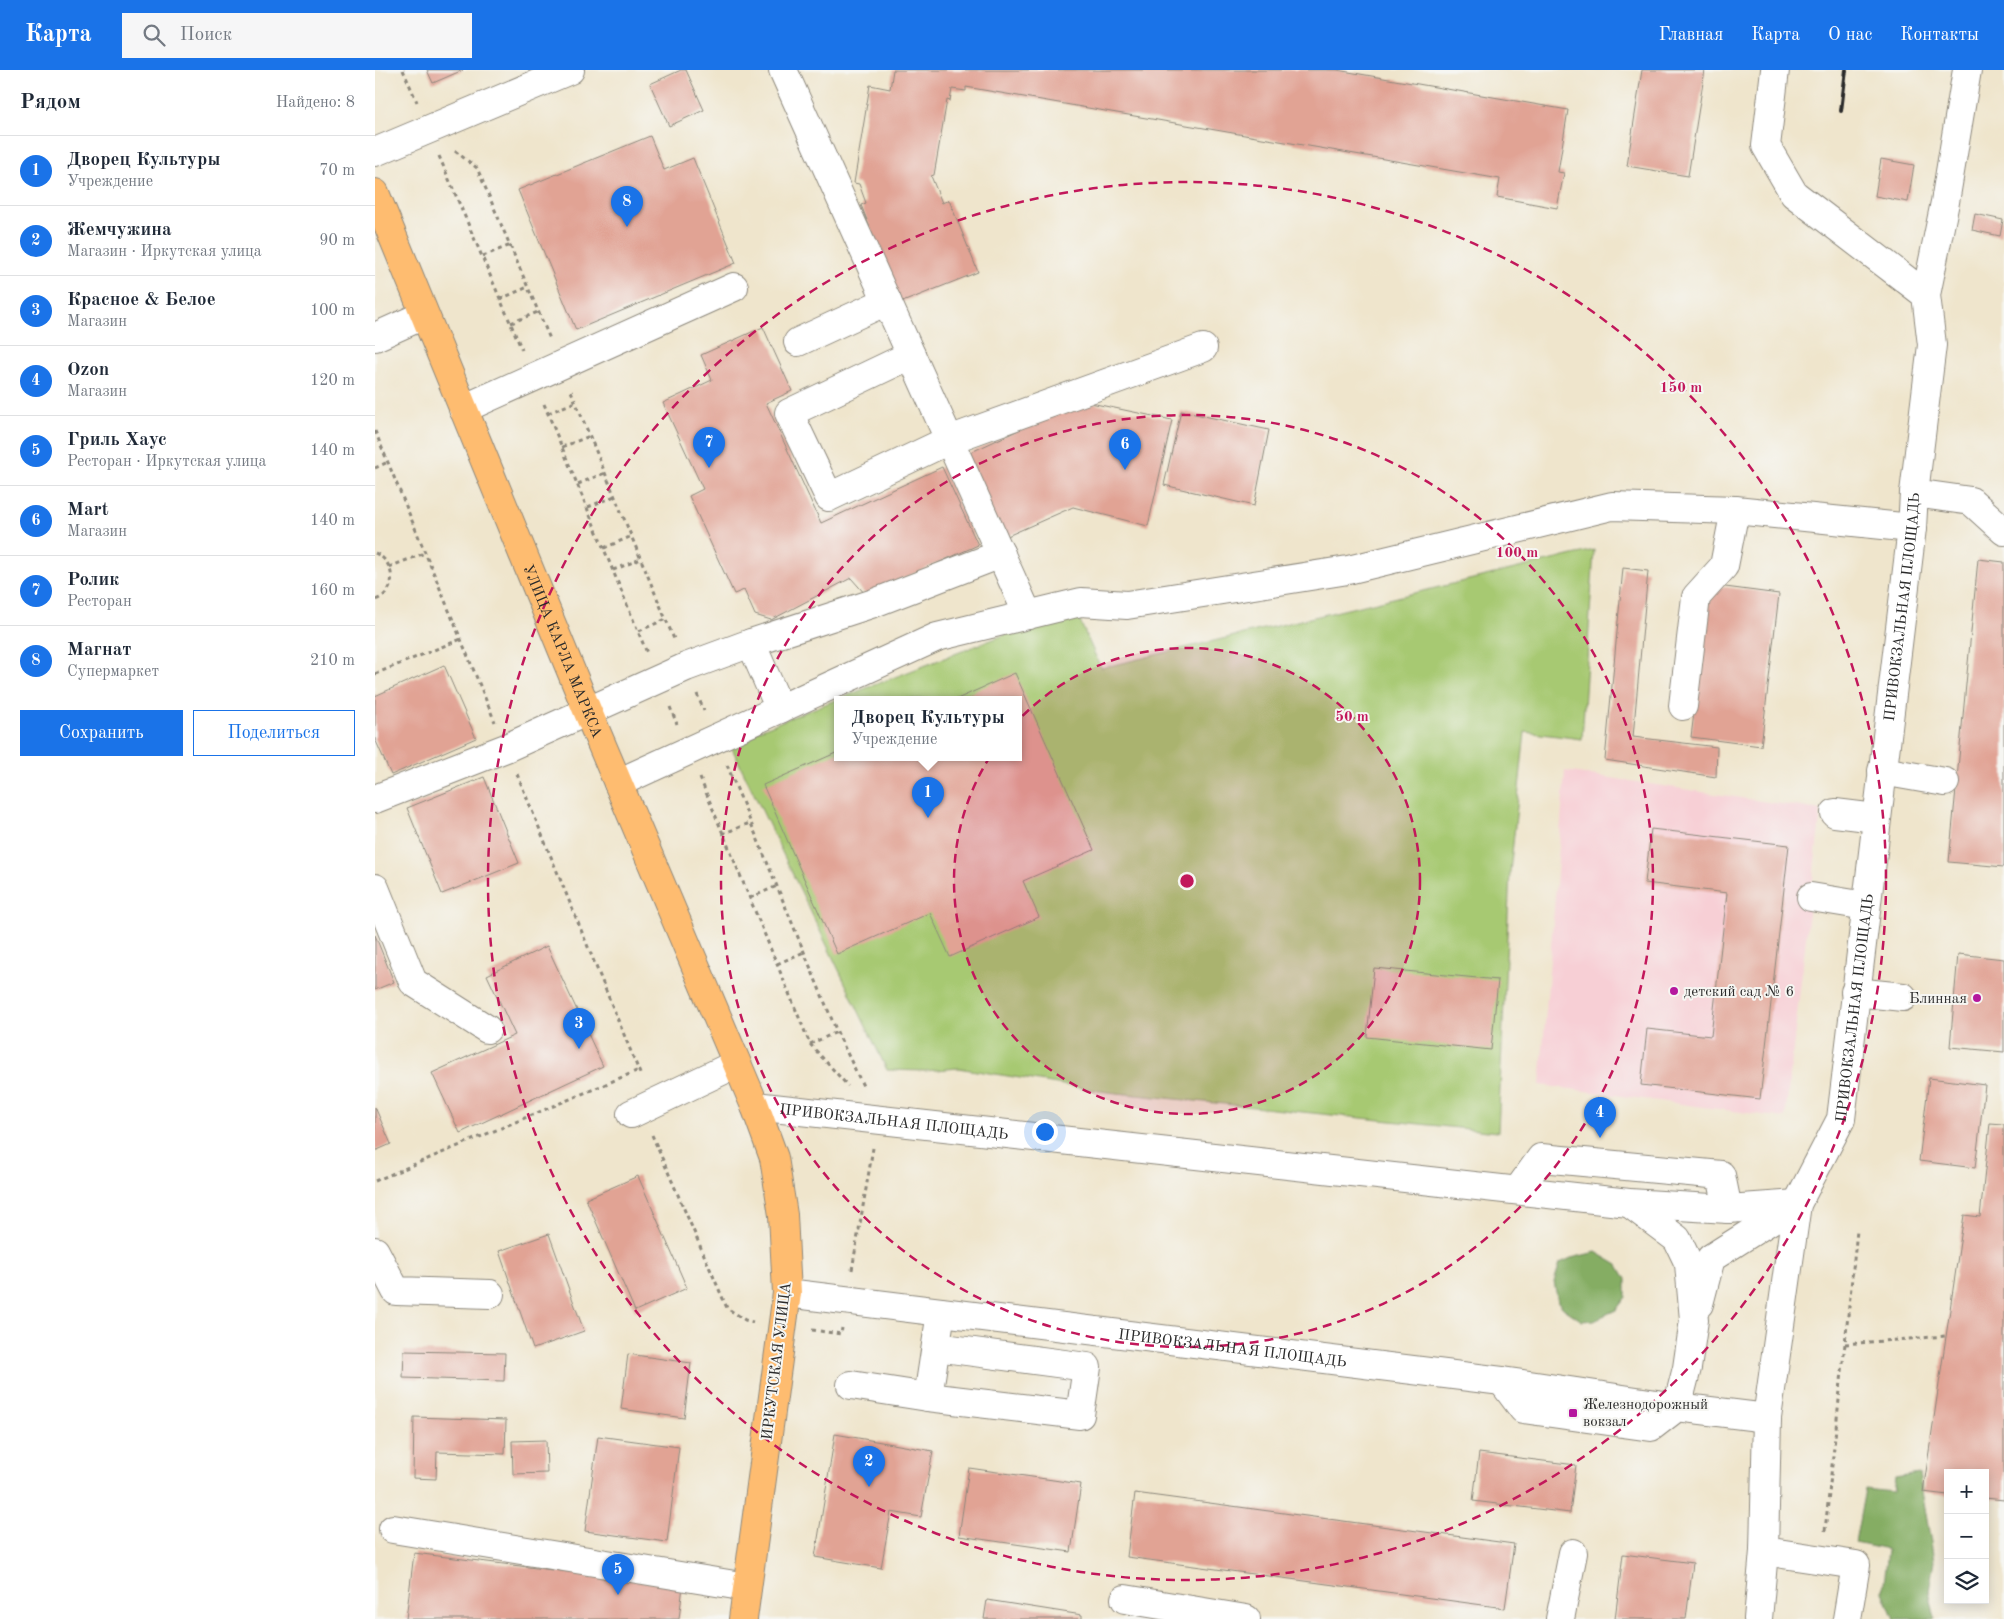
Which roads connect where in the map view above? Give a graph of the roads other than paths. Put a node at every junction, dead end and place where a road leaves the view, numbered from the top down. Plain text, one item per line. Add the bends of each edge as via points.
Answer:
1 (570, 70) edge
2 (783, 70) edge
3 (1775, 70) edge
4 (1967, 70) edge
5 (375, 152) edge
6 (375, 193) edge
7 (734, 287) dead end
8 (1925, 295) junction
9 (887, 301) junction
10 (424, 315) junction
11 (375, 337) edge
12 (798, 342) dead end
13 (1203, 348) dead end
14 (911, 355) junction
15 (463, 408) junction
16 (949, 440) junction
17 (1914, 493) junction
18 (1735, 510) junction
19 (1912, 528) junction
20 (2004, 531) edge
21 (1001, 554) junction
22 (1028, 615) junction
23 (751, 643) junction
24 (1683, 706) dead end
25 (780, 709) junction
26 (587, 710) junction
27 (1882, 770) junction
28 (1945, 782) dead end
29 (618, 783) junction
30 (375, 799) edge
31 (1835, 813) dead end
32 (1876, 818) junction
33 (375, 888) edge
34 (1811, 897) dead end
35 (1866, 906) junction
36 (1855, 992) junction
37 (1903, 996) dead end
38 (487, 1029) dead end
39 (736, 1064) junction
40 (755, 1106) junction
41 (631, 1114) dead end
42 (1518, 1190) junction
43 (1629, 1203) junction
44 (1797, 1204) junction
45 (1728, 1209) junction
46 (375, 1251) edge
47 (787, 1293) junction
48 (490, 1294) dead end
49 (941, 1312) junction
50 (1694, 1320) junction
51 (936, 1347) junction
52 (851, 1385) dead end
53 (928, 1397) junction
54 (1677, 1407) junction
55 (1767, 1418) junction
56 (393, 1529) dead end
57 (1764, 1551) junction
58 (1573, 1553) dead end
59 (747, 1587) junction
60 (1125, 1599) dead end
61 (743, 1619) edge
62 (1246, 1619) edge
63 (1560, 1619) edge
64 (1758, 1619) edge
65 (1847, 1619) edge

1 - 5 street
2 - 9 street
3 - 8 street via 1766,146 1795,194
4 - 8 street, ПРИВОКЗАЛЬНАЯ ПЛОЩАДЬ via 1945,202
6 - 10 main road, УЛИЦА КАРЛА МАРКСА
7 - 15 street
8 - 17 street, ПРИВОКЗАЛЬНАЯ ПЛОЩАДЬ via 1932,346
9 - 12 street
9 - 14 street
10 - 11 street
10 - 15 main road, УЛИЦА КАРЛА МАРКСА
13 - 16 street
14 - 16 street
14 - 16 street via 789,413 829,497
15 - 26 main road, УЛИЦА КАРЛА МАРКСА
16 - 21 street
17 - 19 street, ПРИВОКЗАЛЬНАЯ ПЛОЩАДЬ
17 - 20 street via 1971,501
18 - 19 street
18 - 22 street via 1612,506 1348,570 1127,606 1081,602
18 - 24 street via 1724,566 1696,597
19 - 27 street, ПРИВОКЗАЛЬНАЯ ПЛОЩАДЬ
21 - 22 street
21 - 23 street via 874,604
22 - 25 street via 937,636
23 - 25 street
23 - 26 street via 695,663
25 - 29 street
26 - 29 main road, УЛИЦА КАРЛА МАРКСА
26 - 30 street via 506,748
27 - 28 street
27 - 32 street, ПРИВОКЗАЛЬНАЯ ПЛОЩАДЬ
29 - 39 main road, УЛИЦА КАРЛА МАРКСА
31 - 32 street
32 - 35 street, ПРИВОКЗАЛЬНАЯ ПЛОЩАДЬ
33 - 38 street via 413,982
34 - 35 street
35 - 36 street, ПРИВОКЗАЛЬНАЯ ПЛОЩАДЬ
36 - 37 street
36 - 44 street, ПРИВОКЗАЛЬНАЯ ПЛОЩАДЬ via 1841,1119
39 - 40 main road, УЛИЦА КАРЛА МАРКСА
39 - 41 street
40 - 42 street, ПРИВОКЗАЛЬНАЯ ПЛОЩАДЬ
40 - 47 main road, ИРКУТСКАЯ УЛИЦА via 774,1158 783,1215
42 - 43 street, ПРИВОКЗАЛЬНАЯ ПЛОЩАДЬ
42 - 45 street via 1541,1158 1721,1175
43 - 45 street, ПРИВОКЗАЛЬНАЯ ПЛОЩАДЬ
43 - 50 street via 1677,1239 1689,1264
44 - 45 street, ПРИВОКЗАЛЬНАЯ ПЛОЩАДЬ
44 - 50 street via 1711,1258
44 - 55 street, ПРИВОКЗАЛЬНАЯ ПЛОЩАДЬ
46 - 48 street via 396,1291
47 - 49 street, ПРИВОКЗАЛЬНАЯ ПЛОЩАДЬ
47 - 59 main road, ИРКУТСКАЯ УЛИЦА
49 - 51 street
49 - 54 street, ПРИВОКЗАЛЬНАЯ ПЛОЩАДЬ via 1502,1381
50 - 54 street
51 - 53 street
51 - 53 street via 1087,1367 1080,1415
52 - 53 street
54 - 55 street, ПРИВОКЗАЛЬНАЯ ПЛОЩАДЬ
55 - 57 street, ПРИВОКЗАЛЬНАЯ ПЛОЩАДЬ
56 - 59 street
57 - 64 street, ПРИВОКЗАЛЬНАЯ ПЛОЩАДЬ
57 - 65 street via 1856,1565
58 - 63 street
59 - 61 main road, ИРКУТСКАЯ УЛИЦА
60 - 62 street

